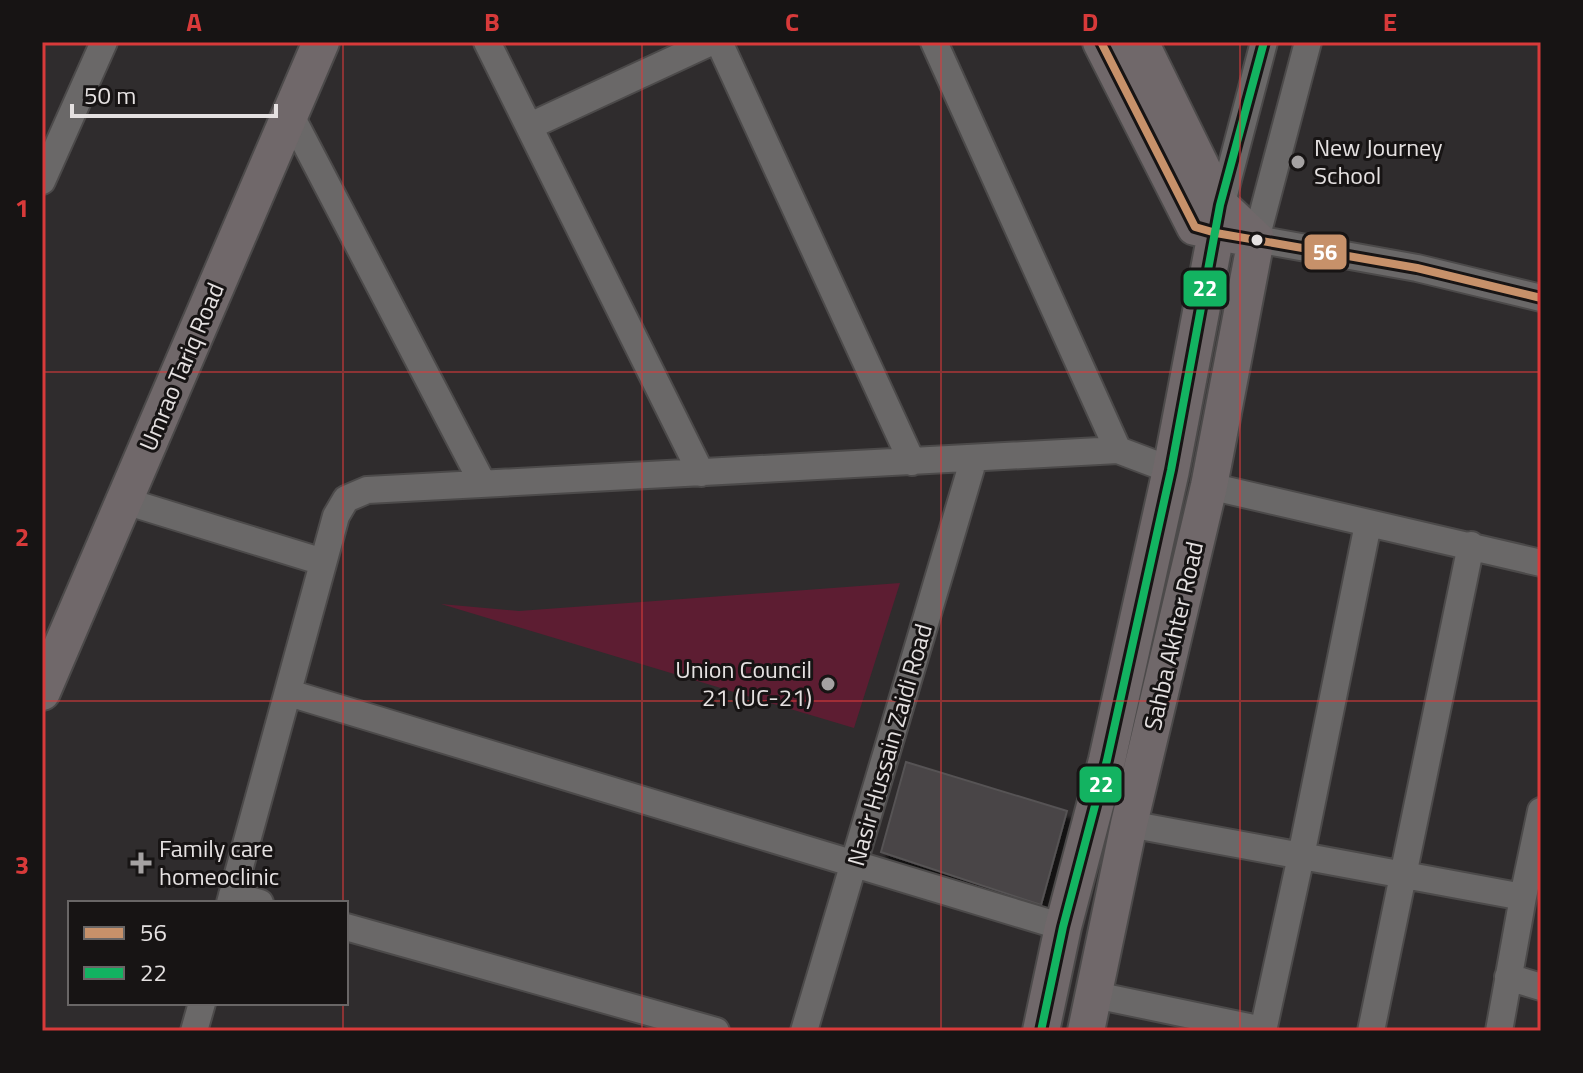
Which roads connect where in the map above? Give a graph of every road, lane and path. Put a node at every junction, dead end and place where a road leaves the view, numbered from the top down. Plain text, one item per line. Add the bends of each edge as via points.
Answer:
1 (104, 42) edge
2 (321, 42) edge
3 (487, 42) edge
4 (711, 42) edge
5 (719, 42) edge
6 (934, 42) edge
7 (1101, 42) edge
8 (1140, 42) edge
9 (1264, 42) edge
10 (1308, 42) edge
11 (1149, 100) junction
12 (290, 114) junction
13 (530, 126) junction
14 (42, 181) edge
15 (1218, 219) junction
16 (1256, 239) junction
17 (1541, 298) edge
18 (1118, 450) junction
19 (974, 458) junction
20 (912, 462) junction
21 (1171, 470) junction
22 (701, 473) junction
23 (483, 484) junction
24 (1209, 486) junction
25 (125, 501) junction
26 (1368, 524) junction
27 (1471, 545) junction
28 (323, 562) junction
29 (1541, 563) edge
30 (42, 692) edge
31 (289, 693) junction
32 (1541, 811) edge
33 (1129, 824) junction
34 (1301, 856) junction
35 (855, 864) junction
36 (1403, 875) junction
37 (1523, 897) junction
38 (231, 899) edge
39 (1063, 927) junction
40 (348, 928) edge
41 (1508, 977) junction
42 (1541, 987) edge
43 (1095, 995) junction
44 (201, 1005) edge
45 (194, 1031) edge
46 (716, 1031) edge
47 (804, 1031) edge
48 (1041, 1031) edge
49 (1086, 1031) edge
50 (1263, 1031) edge
51 (1371, 1031) edge
52 (1499, 1031) edge

1 - 14 street
2 - 12 main road, Umrao Tariq Road
3 - 13 street
4 - 13 street
5 - 20 street
6 - 18 street
7 - 11 main road
8 - 11 main road
9 - 15 street, Sahba Akhter Road
10 - 16 street, Sahba Akhter Road
11 - 15 main road
12 - 23 street
12 - 25 main road, Umrao Tariq Road
13 - 22 street
15 - 16 main road
15 - 21 main road, Sahba Akhter Road
16 - 17 street via 1417,268
16 - 24 main road, Sahba Akhter Road
18 - 19 street
18 - 21 street
19 - 20 street
19 - 35 street, Nasir Hussain Zaidi Road
20 - 22 street
21 - 39 main road, Sahba Akhter Road via 1107,760
22 - 23 street
23 - 28 street via 367,490 346,499
24 - 26 street
24 - 33 main road, Sahba Akhter Road
25 - 28 street
25 - 30 main road, Umrao Tariq Road
26 - 27 street
26 - 34 street
27 - 29 street
27 - 36 street
28 - 31 street
31 - 35 street
31 - 38 street
32 - 37 street
33 - 34 street
33 - 43 main road, Sahba Akhter Road
34 - 36 street
34 - 50 street
35 - 39 street
35 - 47 street, Nasir Hussain Zaidi Road
36 - 37 street
36 - 51 street
37 - 41 street
39 - 48 main road, Sahba Akhter Road
40 - 46 street
41 - 42 street
41 - 52 street
43 - 49 main road, Sahba Akhter Road
43 - 50 street
44 - 45 street

